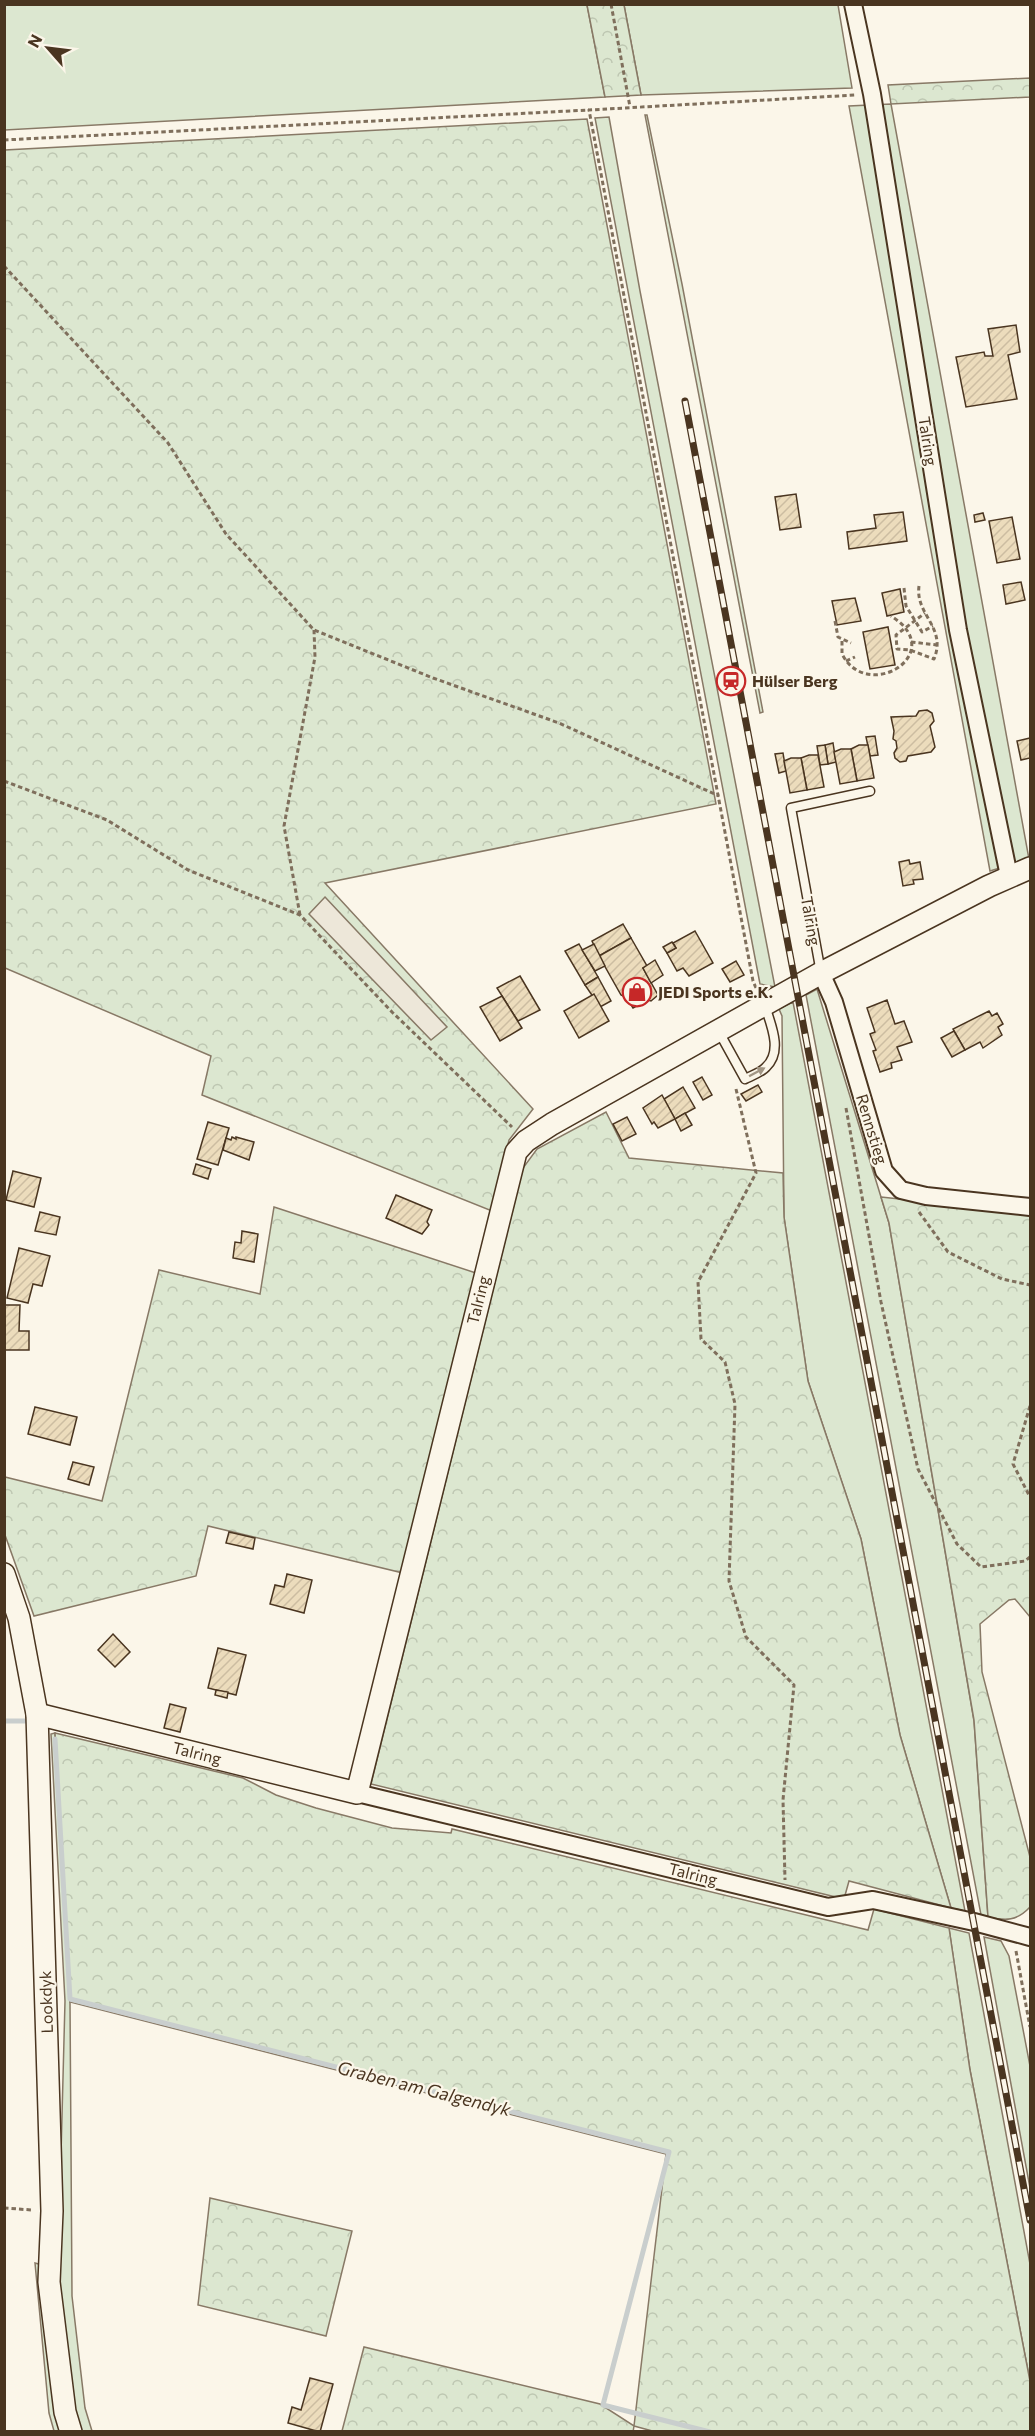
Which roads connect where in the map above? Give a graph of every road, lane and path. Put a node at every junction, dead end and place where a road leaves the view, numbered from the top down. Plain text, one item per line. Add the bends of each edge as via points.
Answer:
1 (611, 4) edge
2 (853, 4) edge
3 (872, 94) junction
4 (630, 106) junction
5 (589, 110) junction
6 (4, 140) edge
7 (4, 266) edge
8 (919, 586) dead end
9 (904, 588) dead end
10 (925, 613) junction
11 (891, 616) dead end
12 (835, 621) dead end
13 (916, 622) junction
14 (933, 626) junction
15 (906, 629) junction
16 (314, 630) junction
17 (842, 641) junction
18 (911, 642) junction
19 (851, 643) dead end
20 (937, 645) junction
21 (910, 650) junction
22 (855, 657) dead end
23 (846, 661) junction
24 (4, 781) edge
25 (870, 790) dead end
26 (718, 796) junction
27 (1030, 868) edge
28 (1009, 876) junction
29 (300, 915) junction
30 (821, 974) junction
31 (765, 1006) junction
32 (718, 1031) junction
33 (745, 1079) junction
34 (846, 1108) dead end
35 (526, 1141) junction
36 (901, 1190) junction
37 (1030, 1207) edge
38 (1030, 1286) edge
39 (1030, 1406) edge
40 (1029, 1412) edge
41 (1030, 1497) edge
42 (1030, 1557) edge
43 (4, 1574) edge
44 (37, 1714) junction
45 (357, 1793) junction
46 (785, 1897) junction
47 (1012, 1932) junction
48 (1030, 1937) edge
49 (1030, 2027) edge
50 (4, 2208) edge
51 (52, 2211) junction
52 (71, 2432) edge

1 - 4 path
2 - 3 street, Talring
3 - 4 path
3 - 28 street, Talring via 958,630
4 - 5 path
5 - 6 path
5 - 26 path
7 - 16 path via 168,443 226,534
8 - 10 path via 917,597
9 - 13 path via 906,606
10 - 13 path
10 - 14 path
11 - 15 path
12 - 17 path
13 - 14 path via 922,632
13 - 15 path
14 - 20 path
15 - 18 path
15 - 21 path via 896,635 897,648
16 - 26 path via 559,723
16 - 29 path via 315,657 284,826
17 - 19 path
17 - 23 path
18 - 20 path
18 - 21 path
20 - 21 path via 934,659
21 - 23 path via 902,664 883,675 860,673
22 - 23 path
24 - 29 path via 107,819 188,870
25 - 30 lane, Talring via 791,808
26 - 31 path via 753,981
27 - 28 street, Talring
28 - 30 street, Talring
29 - 35 path via 392,1012
30 - 31 street, Talring
30 - 36 street, Rennstieg via 834,1002 884,1171
31 - 32 street, Talring
33 -> 31 lane via 766,1068 774,1053 774,1036
32 - 33 lane
32 - 35 street, Talring
33 - 46 path via 735,1088 756,1173 698,1282 700,1339 726,1362 735,1404 729,1581 746,1637 794,1685 783,1800
34 - 42 path via 881,1302 918,1469 957,1544 981,1568
35 - 45 street, Talring via 516,1152 510,1171
36 - 37 street
36 - 38 path via 948,1252 1002,1279
39 - 40 path
40 - 41 path via 1013,1464
43 - 44 street, Lookdyk via 20,1618
44 - 45 street, Talring
44 - 51 street, Lookdyk
45 - 46 street, Talring
46 - 47 street, Talring via 828,1907 873,1900
47 - 48 street, Talring
47 - 49 path
50 - 51 path
51 - 52 street, Lookdyk via 49,2282 65,2412

